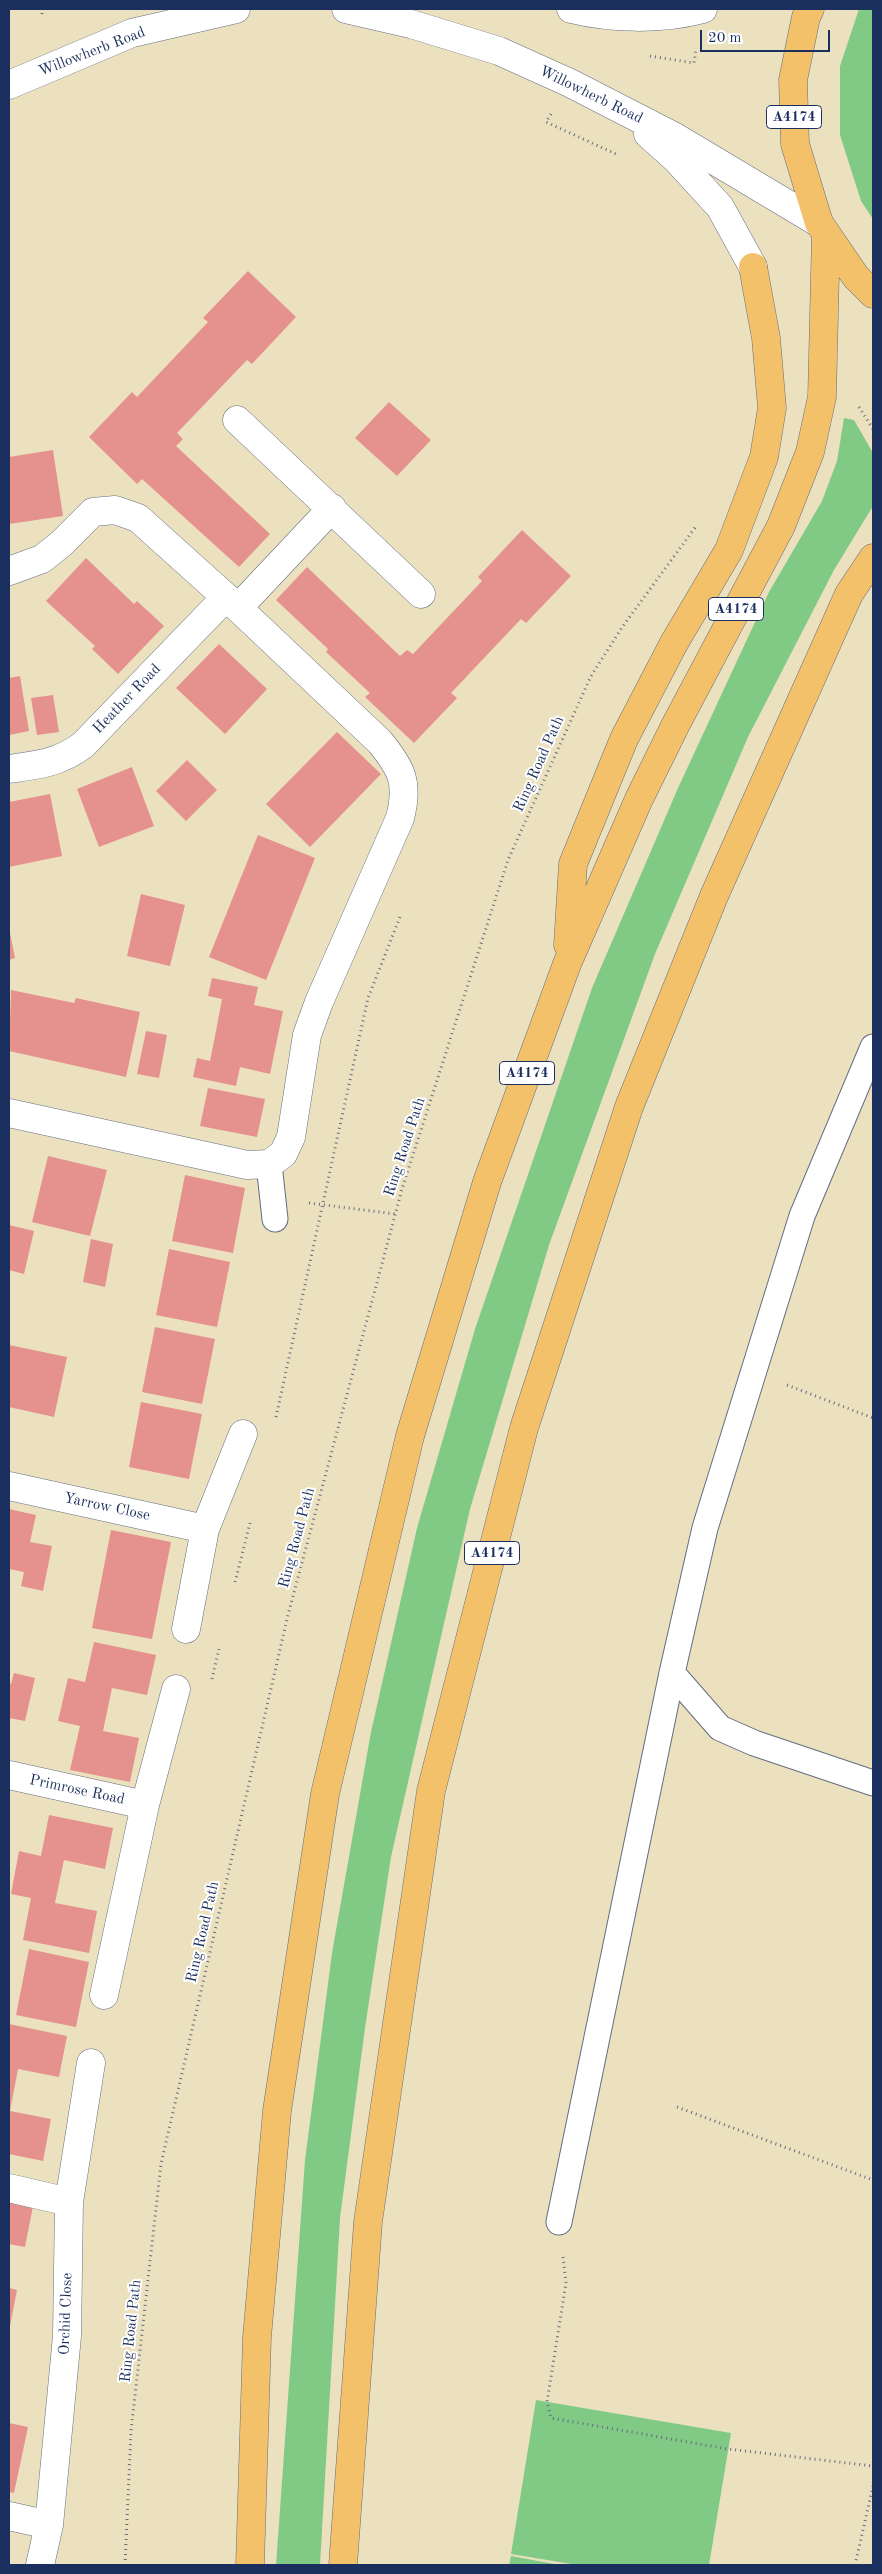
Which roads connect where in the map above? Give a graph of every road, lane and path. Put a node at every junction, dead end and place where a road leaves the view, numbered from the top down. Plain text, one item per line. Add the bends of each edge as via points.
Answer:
1 (43, 9) edge
2 (236, 9) edge
3 (346, 9) edge
4 (570, 9) edge
5 (702, 9) edge
6 (810, 9) edge
7 (42, 14) dead end
8 (649, 55) dead end
9 (570, 83) junction
10 (9, 85) edge
11 (621, 109) junction
12 (623, 157) dead end
13 (822, 228) junction
14 (753, 267) joint
15 (873, 294) edge
16 (237, 420) dead end
17 (332, 508) junction
18 (702, 518) dead end
19 (873, 558) edge
20 (9, 571) edge
21 (421, 594) dead end
22 (232, 603) junction
23 (9, 769) edge
24 (403, 908) dead end
25 (567, 964) junction
26 (873, 1047) edge
27 (9, 1113) edge
28 (269, 1164) junction
29 (321, 1205) junction
30 (274, 1209) joint
31 (396, 1214) junction
32 (753, 1372) junction
33 (873, 1418) edge
34 (276, 1419) dead end
35 (242, 1434) dead end
36 (9, 1486) edge
37 (251, 1518) dead end
38 (205, 1529) junction
39 (235, 1584) dead end
40 (186, 1629) dead end
41 (221, 1642) dead end
42 (672, 1673) junction
43 (211, 1680) dead end
44 (176, 1689) dead end
45 (9, 1775) edge
46 (873, 1783) edge
47 (145, 1805) junction
48 (104, 1995) dead end
49 (91, 2063) dead end
50 (677, 2107) dead end
51 (873, 2180) edge
52 (9, 2188) edge
53 (69, 2202) junction
54 (559, 2222) joint
55 (873, 2466) edge
56 (873, 2486) edge
57 (9, 2516) edge
58 (49, 2525) junction
59 (40, 2565) edge
60 (125, 2565) edge
61 (250, 2565) edge
62 (343, 2565) edge
63 (855, 2565) edge

1 - 7 path
2 - 10 street, Willowherb Road via 132,33
3 - 9 street, Willowherb Road via 411,24 499,51
4 - 5 street via 650,17
5 - 8 path via 694,63
6 - 13 highway, A4174 via 793,80 795,144
9 - 11 street, Willowherb Road
9 - 12 path via 546,122
11 - 13 street, Willowherb Road via 675,137
11 - 14 street via 676,159 720,206
13 - 15 highway, A4174 via 856,277
13 - 25 highway, A4174 via 822,397 810,452 781,526 639,799
14 - 25 highway via 766,338 772,408 764,457 728,550 624,739 573,864
16 - 17 street
17 - 21 street
17 - 22 street, Heather Road
18 - 31 path, Ring Road Path via 622,626 591,676 508,860
19 - 62 highway, A4174 via 849,594 714,896 629,1107 524,1428 431,1791 368,2222
20 - 22 street via 42,559 93,512 116,510 138,518
22 - 23 street, Heather Road via 67,757
22 - 28 street via 380,742 396,762 404,780 405,799 400,818 307,1035 292,1137 283,1154
24 - 29 path via 368,998
25 - 61 highway, A4174 via 487,1182 413,1426 324,1794 277,2111 257,2336
26 - 32 lane via 802,1216
27 - 28 street via 247,1165
28 - 30 lane
29 - 30 path
29 - 31 path
29 - 34 path
31 - 60 path, Ring Road Path via 288,1615 161,2164 131,2430
32 - 33 path
32 - 42 lane via 704,1528
35 - 38 street
36 - 38 street, Yarrow Close
37 - 39 path
38 - 40 street
41 - 43 path
42 - 46 lane via 720,1728 754,1743
42 - 54 lane
44 - 47 street
45 - 47 street, Primrose Road
47 - 48 street
49 - 53 street, Orchid Close
50 - 51 path
52 - 53 street
53 - 58 street, Orchid Close via 67,2336
54 - 55 path via 566,2283 547,2402 551,2418 728,2450
56 - 63 path
57 - 58 street
58 - 59 street, Orchid Close

